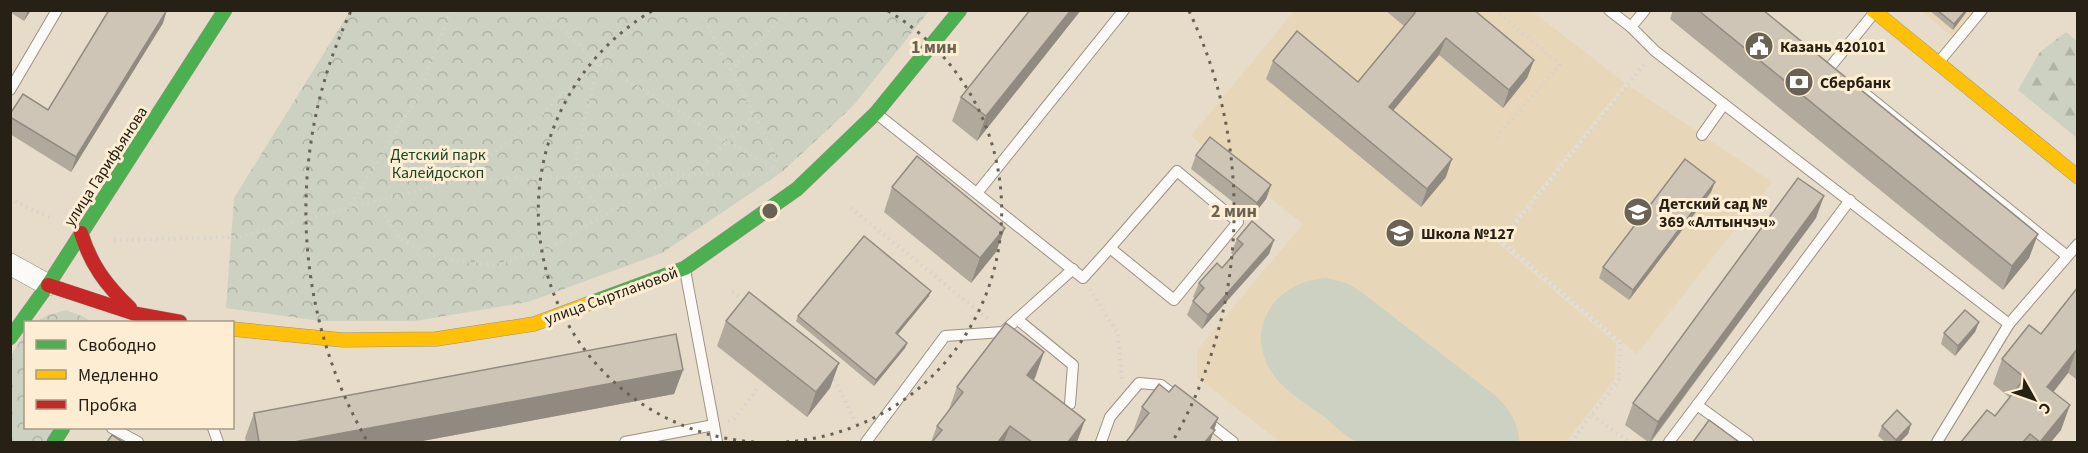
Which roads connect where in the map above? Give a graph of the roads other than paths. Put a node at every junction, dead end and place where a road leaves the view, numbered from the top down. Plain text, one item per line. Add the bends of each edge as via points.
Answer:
1 (57, 10) edge
2 (225, 10) edge
3 (960, 10) edge
4 (1124, 10) edge
5 (1609, 10) edge
6 (1645, 10) edge
7 (1982, 10) edge
8 (1874, 11) edge
9 (1631, 27) junction
10 (1938, 63) junction
11 (10, 90) edge
12 (1725, 104) junction
13 (876, 113) junction
14 (1702, 135) dead end
15 (2078, 177) edge
16 (977, 193) junction
17 (1850, 200) junction
18 (81, 233) junction
19 (2078, 244) edge
20 (1110, 248) junction
21 (2067, 256) junction
22 (10, 264) edge
23 (685, 268) junction
24 (1073, 269) junction
25 (48, 285) junction
26 (133, 318) edge
27 (1017, 319) junction
28 (168, 321) edge
29 (2009, 324) junction
30 (234, 329) edge
31 (10, 338) edge
32 (1070, 404) dead end
33 (1697, 405) junction
34 (714, 425) junction
35 (62, 429) edge
36 (114, 429) edge
37 (54, 442) edge
38 (138, 442) edge
39 (625, 442) edge
40 (717, 442) edge
41 (866, 442) edge
42 (1101, 442) edge
43 (1233, 442) edge
44 (1669, 442) edge
45 (1748, 442) edge
46 (1937, 442) edge

1 - 11 lane
2 - 18 street, улица Гарифьянова
3 - 13 street, улица Сыртлановой
4 - 16 lane
5 - 9 lane
6 - 9 lane
7 - 10 lane
8 - 10 street
8 - 21 lane via 1826,63
9 - 12 lane via 1655,51
10 - 15 street
12 - 14 lane
12 - 17 lane
13 - 16 lane
13 - 23 street, улица Сыртлановой via 797,189
16 - 24 lane
17 - 29 lane
17 - 33 lane
18 - 25 street, улица Гарифьянова
18 - 26 street via 89,260
19 - 21 lane
20 - 20 lane via 1174,300 1238,222 1177,171
20 - 24 lane via 1083,278
21 - 29 lane
22 - 25 street
23 - 30 street, улица Сыртлановой via 534,324 436,339 343,340
23 - 34 lane
24 - 27 lane
25 - 26 street
25 - 31 street, улица Гарифьянова
26 - 28 street
27 - 32 lane via 1073,365
27 - 41 lane via 1003,332 945,336
29 - 46 lane
33 - 44 lane
33 - 45 lane
34 - 39 lane
34 - 40 lane
35 - 37 street
36 - 38 lane
42 - 43 lane via 1110,417 1139,383 1161,385

